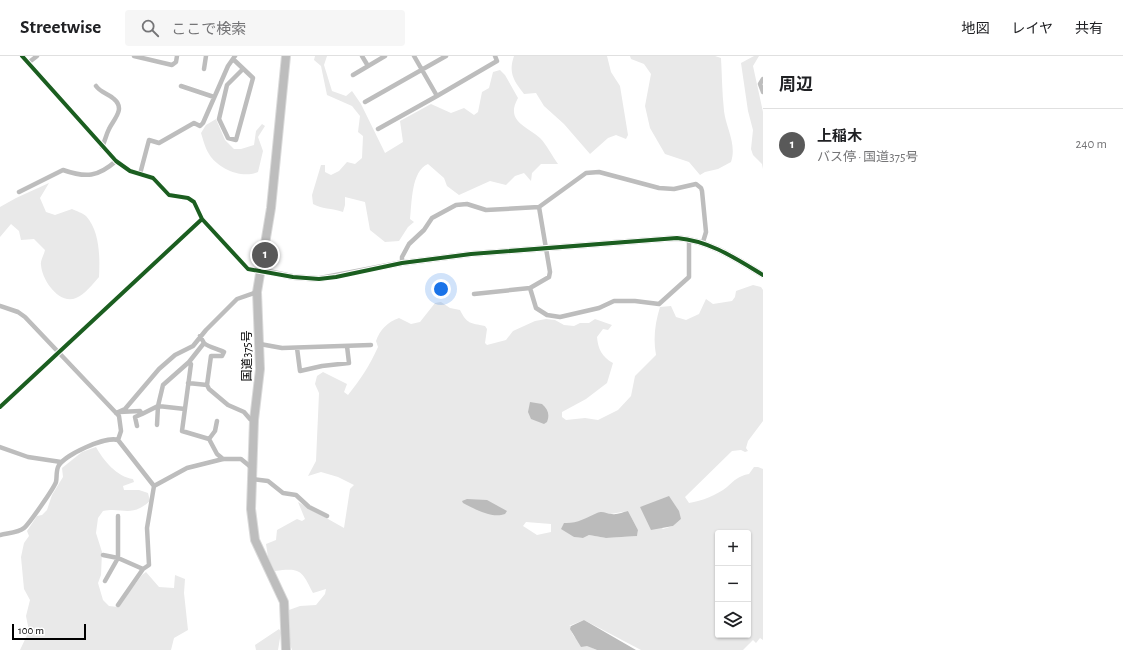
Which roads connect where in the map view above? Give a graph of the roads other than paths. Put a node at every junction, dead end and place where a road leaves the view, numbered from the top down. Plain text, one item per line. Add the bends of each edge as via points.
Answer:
1 (22, 56) edge
2 (37, 56) edge
3 (134, 56) edge
4 (177, 56) edge
5 (206, 56) edge
6 (286, 56) edge
7 (362, 56) edge
8 (385, 56) edge
9 (414, 56) edge
10 (446, 56) edge
11 (495, 56) edge
12 (234, 58) edge
13 (157, 59) edge
14 (28, 63) junction
15 (368, 66) junction
16 (204, 69) dead end
17 (243, 69) junction
18 (422, 70) junction
19 (352, 75) dead end
20 (763, 79) edge
21 (96, 86) dead end
22 (181, 86) dead end
23 (763, 92) edge
24 (437, 96) junction
25 (214, 97) junction
26 (366, 102) dead end
27 (378, 129) dead end
28 (102, 147) junction
29 (116, 161) junction
30 (140, 174) junction
31 (19, 192) dead end
32 (539, 207) junction
33 (202, 219) junction
34 (689, 239) junction
35 (703, 242) junction
36 (546, 247) junction
37 (402, 263) junction
38 (260, 270) junction
39 (763, 275) edge
40 (530, 288) junction
41 (257, 292) junction
42 (474, 294) dead end
43 (0, 306) edge
44 (200, 336) junction
45 (204, 343) junction
46 (260, 344) junction
47 (371, 345) dead end
48 (347, 346) junction
49 (297, 348) junction
50 (59, 352) junction
51 (189, 362) junction
52 (188, 383) junction
53 (207, 385) junction
54 (158, 406) junction
55 (0, 407) edge
56 (185, 409) junction
57 (118, 412) junction
58 (142, 414) junction
59 (254, 420) junction
60 (217, 421) dead end
61 (157, 425) dead end
62 (137, 426) dead end
63 (209, 439) junction
64 (118, 440) junction
65 (0, 447) edge
66 (223, 459) junction
67 (61, 462) junction
68 (252, 468) junction
69 (252, 479) junction
70 (154, 486) junction
71 (118, 516) dead end
72 (327, 516) dead end
73 (0, 535) edge
74 (103, 555) dead end
75 (118, 558) junction
76 (143, 568) junction
77 (105, 581) dead end
78 (118, 606) dead end
79 (286, 650) edge

1 - 14 street
2 - 14 street
3 - 13 street
4 - 13 street via 176,62 172,65
5 - 16 street
6 - 38 highway, 国道375号 via 272,200
7 - 15 street
8 - 15 street
9 - 18 street
10 - 18 street
11 - 24 street via 497,61
12 - 17 street
12 - 25 street
14 - 28 street
15 - 19 street
17 - 17 street via 227,85 219,119 228,138 236,140 253,78
18 - 24 street
18 - 26 street
20 - 23 street via 760,84
21 - 28 street via 115,99 119,108
22 - 25 street
24 - 27 street
25 - 30 street via 200,126 194,123 159,143 149,140
28 - 29 street
29 - 30 street via 130,171
29 - 31 street via 91,176 64,170
30 - 33 street via 153,178 169,195 188,198 194,202
32 - 35 street via 577,179 591,172 659,188 674,189 696,184 702,191 706,232
32 - 36 street
32 - 37 street via 486,210 467,204 456,205 432,218 409,244 402,257
33 - 38 street via 248,269
33 - 50 street
34 - 35 street
34 - 36 street
34 - 40 street via 688,277 660,304 614,301 599,308 560,317 547,315 536,308
35 - 39 street
36 - 37 street
36 - 40 street via 550,275
37 - 38 street via 319,279
38 - 41 highway, 国道375号
40 - 42 street
41 - 44 street via 237,299
41 - 46 highway, 国道375号
43 - 50 street via 25,317
44 - 45 street
44 - 57 street via 193,346 175,355 158,369 125,409
45 - 51 street
45 - 53 street via 224,352 222,356 211,356
46 - 49 street
46 - 59 highway, 国道375号
47 - 48 street
48 - 49 street
48 - 49 street via 349,363 300,372
50 - 55 street
50 - 57 street
51 - 52 street via 191,364
51 - 54 street via 163,385
52 - 53 street
52 - 56 street
53 - 59 street via 221,400
54 - 56 street
54 - 58 street
54 - 61 street
56 - 63 street via 182,432
57 - 58 street via 140,411
57 - 64 street via 121,431
58 - 62 street via 135,417
59 - 68 highway, 国道375号
60 - 63 street via 215,431
63 - 66 street via 217,454
64 - 67 street via 112,438 87,447
64 - 70 street
65 - 67 street via 28,457
66 - 68 street via 241,459
66 - 70 street via 186,468
67 - 73 street via 57,468 56,484 25,528
68 - 69 highway, 国道375号
69 - 72 street via 268,481 283,493 296,495 309,507
69 - 79 highway, 国道375号 via 254,540 284,602
70 - 76 street via 147,528 149,565
71 - 75 street
74 - 75 street
75 - 76 street
75 - 77 street
76 - 78 street

